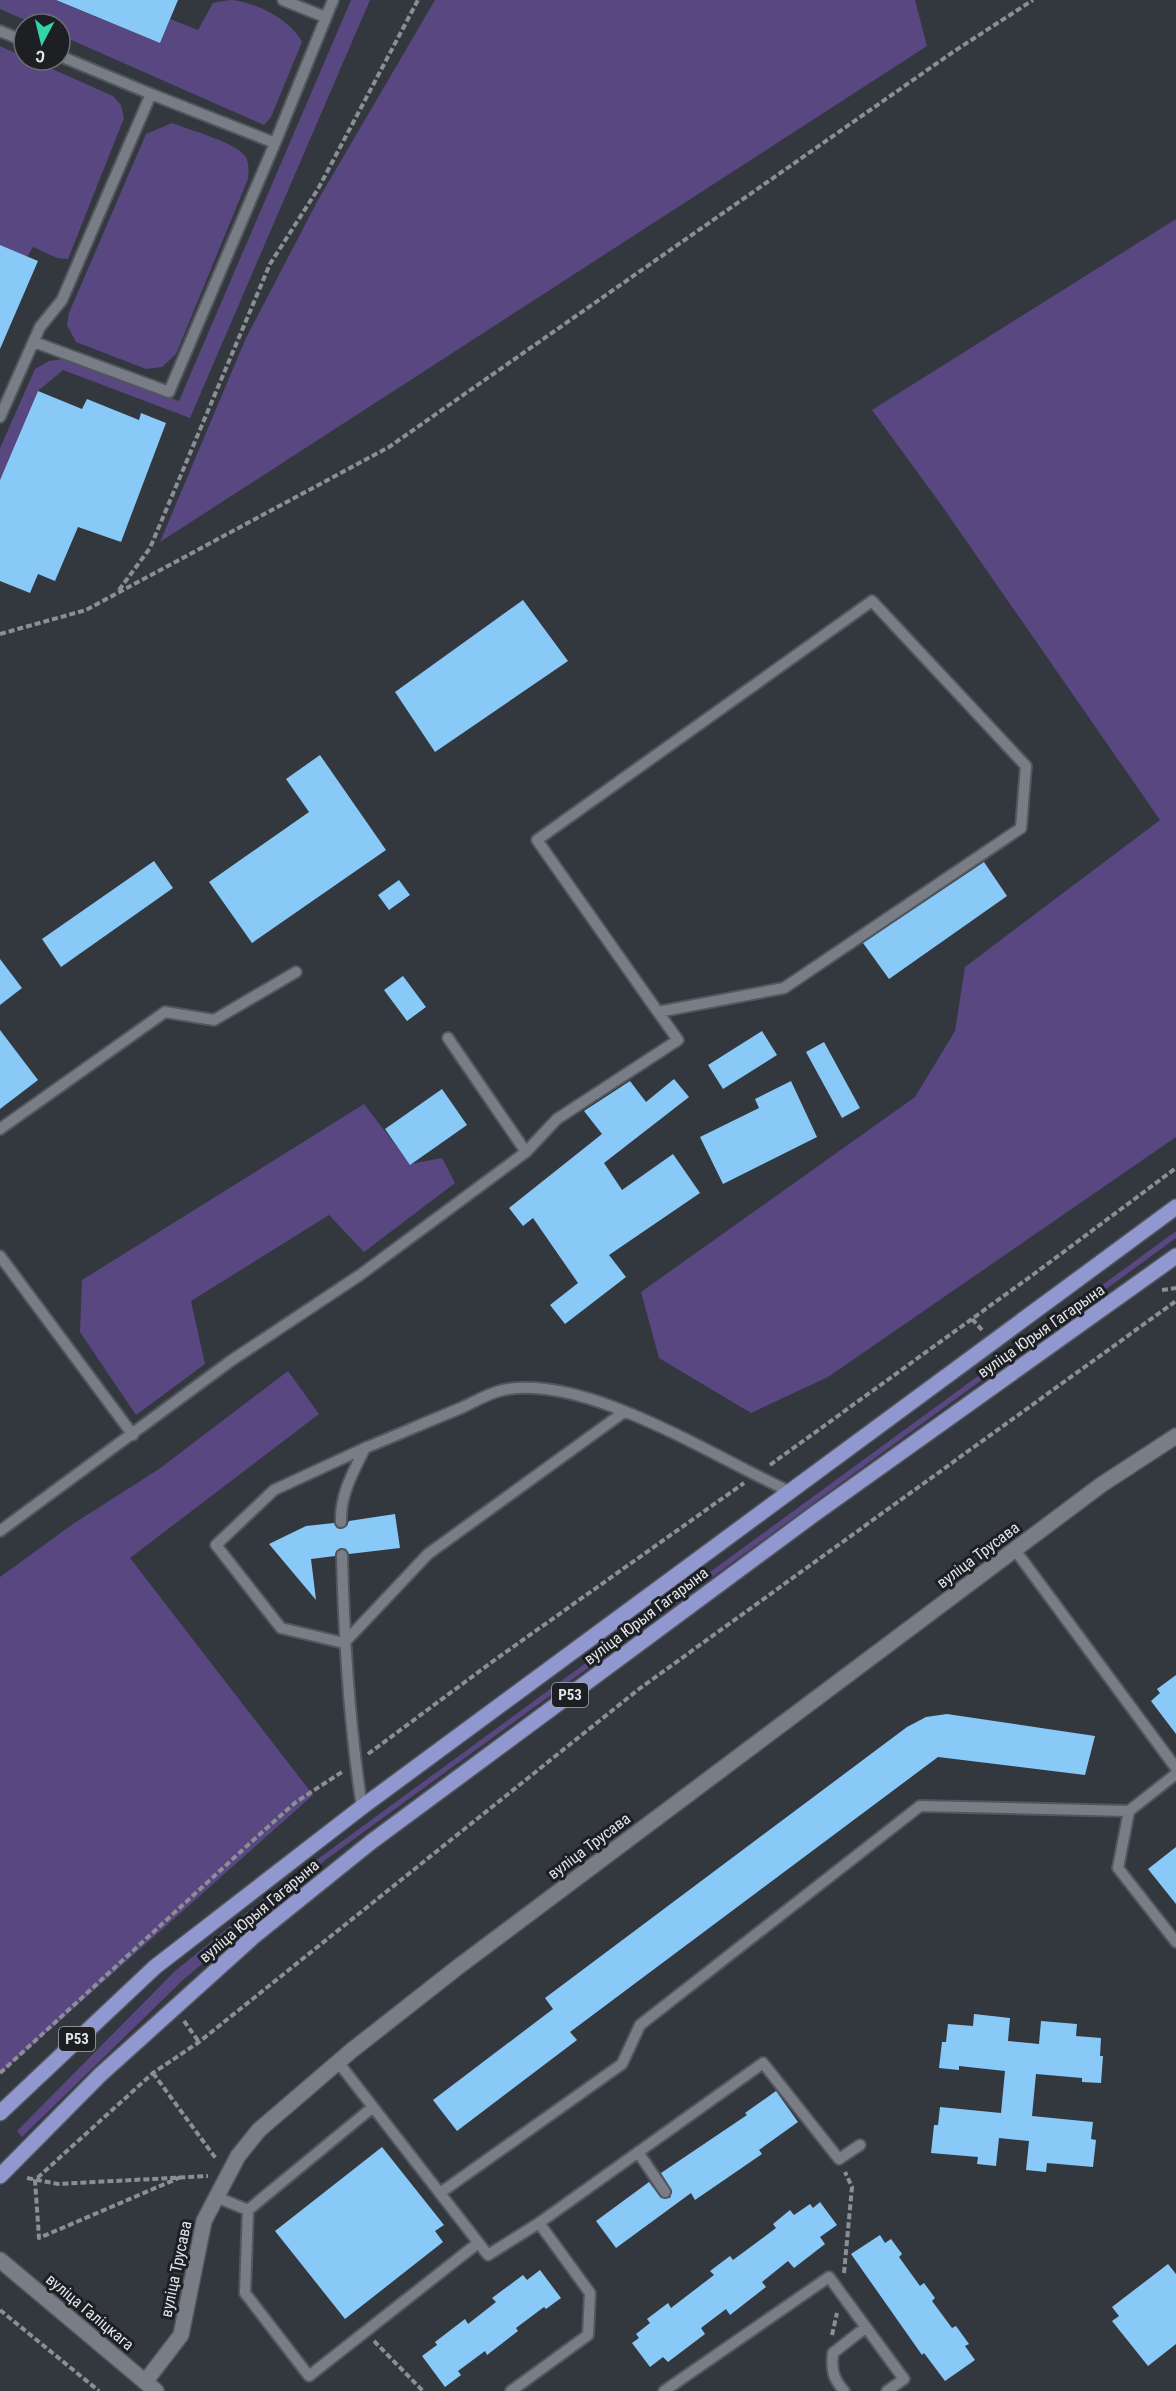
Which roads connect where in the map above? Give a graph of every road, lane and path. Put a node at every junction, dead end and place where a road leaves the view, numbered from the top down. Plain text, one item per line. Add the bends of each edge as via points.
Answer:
1 (283, 0) edge
2 (333, 0) edge
3 (418, 0) edge
4 (1033, 0) edge
5 (326, 17) junction
6 (72, 61) edge
7 (151, 94) junction
8 (275, 143) junction
9 (34, 342) junction
10 (0, 417) edge
11 (117, 593) junction
12 (0, 634) edge
13 (296, 972) dead end
14 (658, 1012) junction
15 (448, 1038) dead end
16 (0, 1129) edge
17 (526, 1152) junction
18 (1176, 1168) edge
19 (1176, 1207) edge
20 (0, 1256) edge
21 (1176, 1256) edge
22 (1176, 1288) edge
23 (1162, 1290) dead end
24 (1176, 1301) edge
25 (624, 1412) junction
26 (133, 1435) junction
27 (1176, 1436) edge
28 (365, 1448) junction
29 (754, 1476) junction
30 (791, 1492) junction
31 (341, 1522) dead end
32 (0, 1531) edge
33 (1015, 1550) junction
34 (342, 1555) dead end
35 (344, 1643) junction
36 (355, 1764) junction
37 (1176, 1768) edge
38 (1176, 1774) edge
39 (362, 1807) junction
40 (1129, 1811) junction
41 (1176, 1942) edge
42 (174, 2008) junction
43 (199, 2042) junction
44 (338, 2062) junction
45 (0, 2073) edge
46 (153, 2073) junction
47 (373, 2107) junction
48 (0, 2113) edge
49 (860, 2145) dead end
50 (638, 2152) junction
51 (228, 2175) junction
52 (0, 2176) edge
53 (181, 2177) junction
54 (27, 2178) dead end
55 (35, 2180) junction
56 (665, 2192) dead end
57 (440, 2193) junction
58 (216, 2197) junction
59 (248, 2210) junction
60 (538, 2223) junction
61 (478, 2242) junction
62 (0, 2260) edge
63 (0, 2310) edge
64 (866, 2327) junction
65 (365, 2332) junction
66 (151, 2387) edge
67 (99, 2391) edge
68 (423, 2391) edge
69 (511, 2391) edge
70 (664, 2391) edge
71 (844, 2391) edge
72 (887, 2391) edge

1 - 5 lane
2 - 5 lane
3 - 11 path via 318,189 270,264 150,548
4 - 11 path via 389,447
5 - 8 lane
6 - 7 lane
7 - 8 lane
7 - 9 lane via 62,300 40,327
8 - 9 lane via 170,392
9 - 10 lane
11 - 12 path via 86,610
13 - 16 lane via 213,1020 165,1012
14 - 14 lane via 537,840 872,600 1026,766 1021,828 784,988
14 - 17 lane via 678,1040 557,1119
15 - 17 lane
17 - 26 lane via 360,1275 232,1360
18 - 29 path
19 - 30 main road, вуліца Юрыя Гагарына / Р53
20 - 26 lane
21 - 42 main road, вуліца Юрыя Гагарына / Р53 via 813,1515 371,1842
22 - 23 path
24 - 43 path via 639,1689
25 - 28 lane via 565,1393 503,1390
25 - 29 lane via 696,1443
25 - 35 lane via 428,1554
26 - 32 lane
27 - 33 street, вуліца Трусава via 1101,1485
28 - 31 lane via 350,1477
28 - 35 lane via 274,1490 216,1545 281,1628
29 - 30 lane
29 - 36 path
30 - 39 main road, вуліца Юрыя Гагарына / Р53
33 - 37 lane
33 - 44 street, вуліца Трусава via 458,1967
34 - 35 lane
35 - 36 lane
36 - 39 lane
36 - 45 path via 296,1802
38 - 40 lane
39 - 48 main road, вуліца Юрыя Гагарына / Р53 via 155,1967
40 - 41 lane via 1118,1868
40 - 57 lane via 920,1806 640,2025 622,2064
42 - 43 path
42 - 52 main road, вуліца Юрыя Гагарына / Р53 via 100,2075
43 - 46 path
44 - 47 lane
44 - 51 street, вуліца Трусава via 259,2130
46 - 51 path
46 - 55 path
47 - 57 lane
47 - 59 lane
49 - 50 lane via 839,2159 763,2063
50 - 56 lane
50 - 60 lane
51 - 53 path
51 - 58 street, вуліца Трусава
53 - 55 path via 58,2184
53 - 55 path via 39,2238
54 - 55 path
57 - 61 lane
58 - 59 lane
58 - 66 street, вуліца Трусава via 204,2221 181,2335
59 - 65 lane via 245,2293 309,2376
60 - 61 lane via 488,2255
60 - 69 lane via 590,2294 588,2335
61 - 65 lane
62 - 66 street, вуліца Галіцкага
63 - 67 path
64 - 70 lane via 829,2277
64 - 71 lane via 833,2353 831,2368
64 - 72 lane via 904,2379
65 - 68 path

